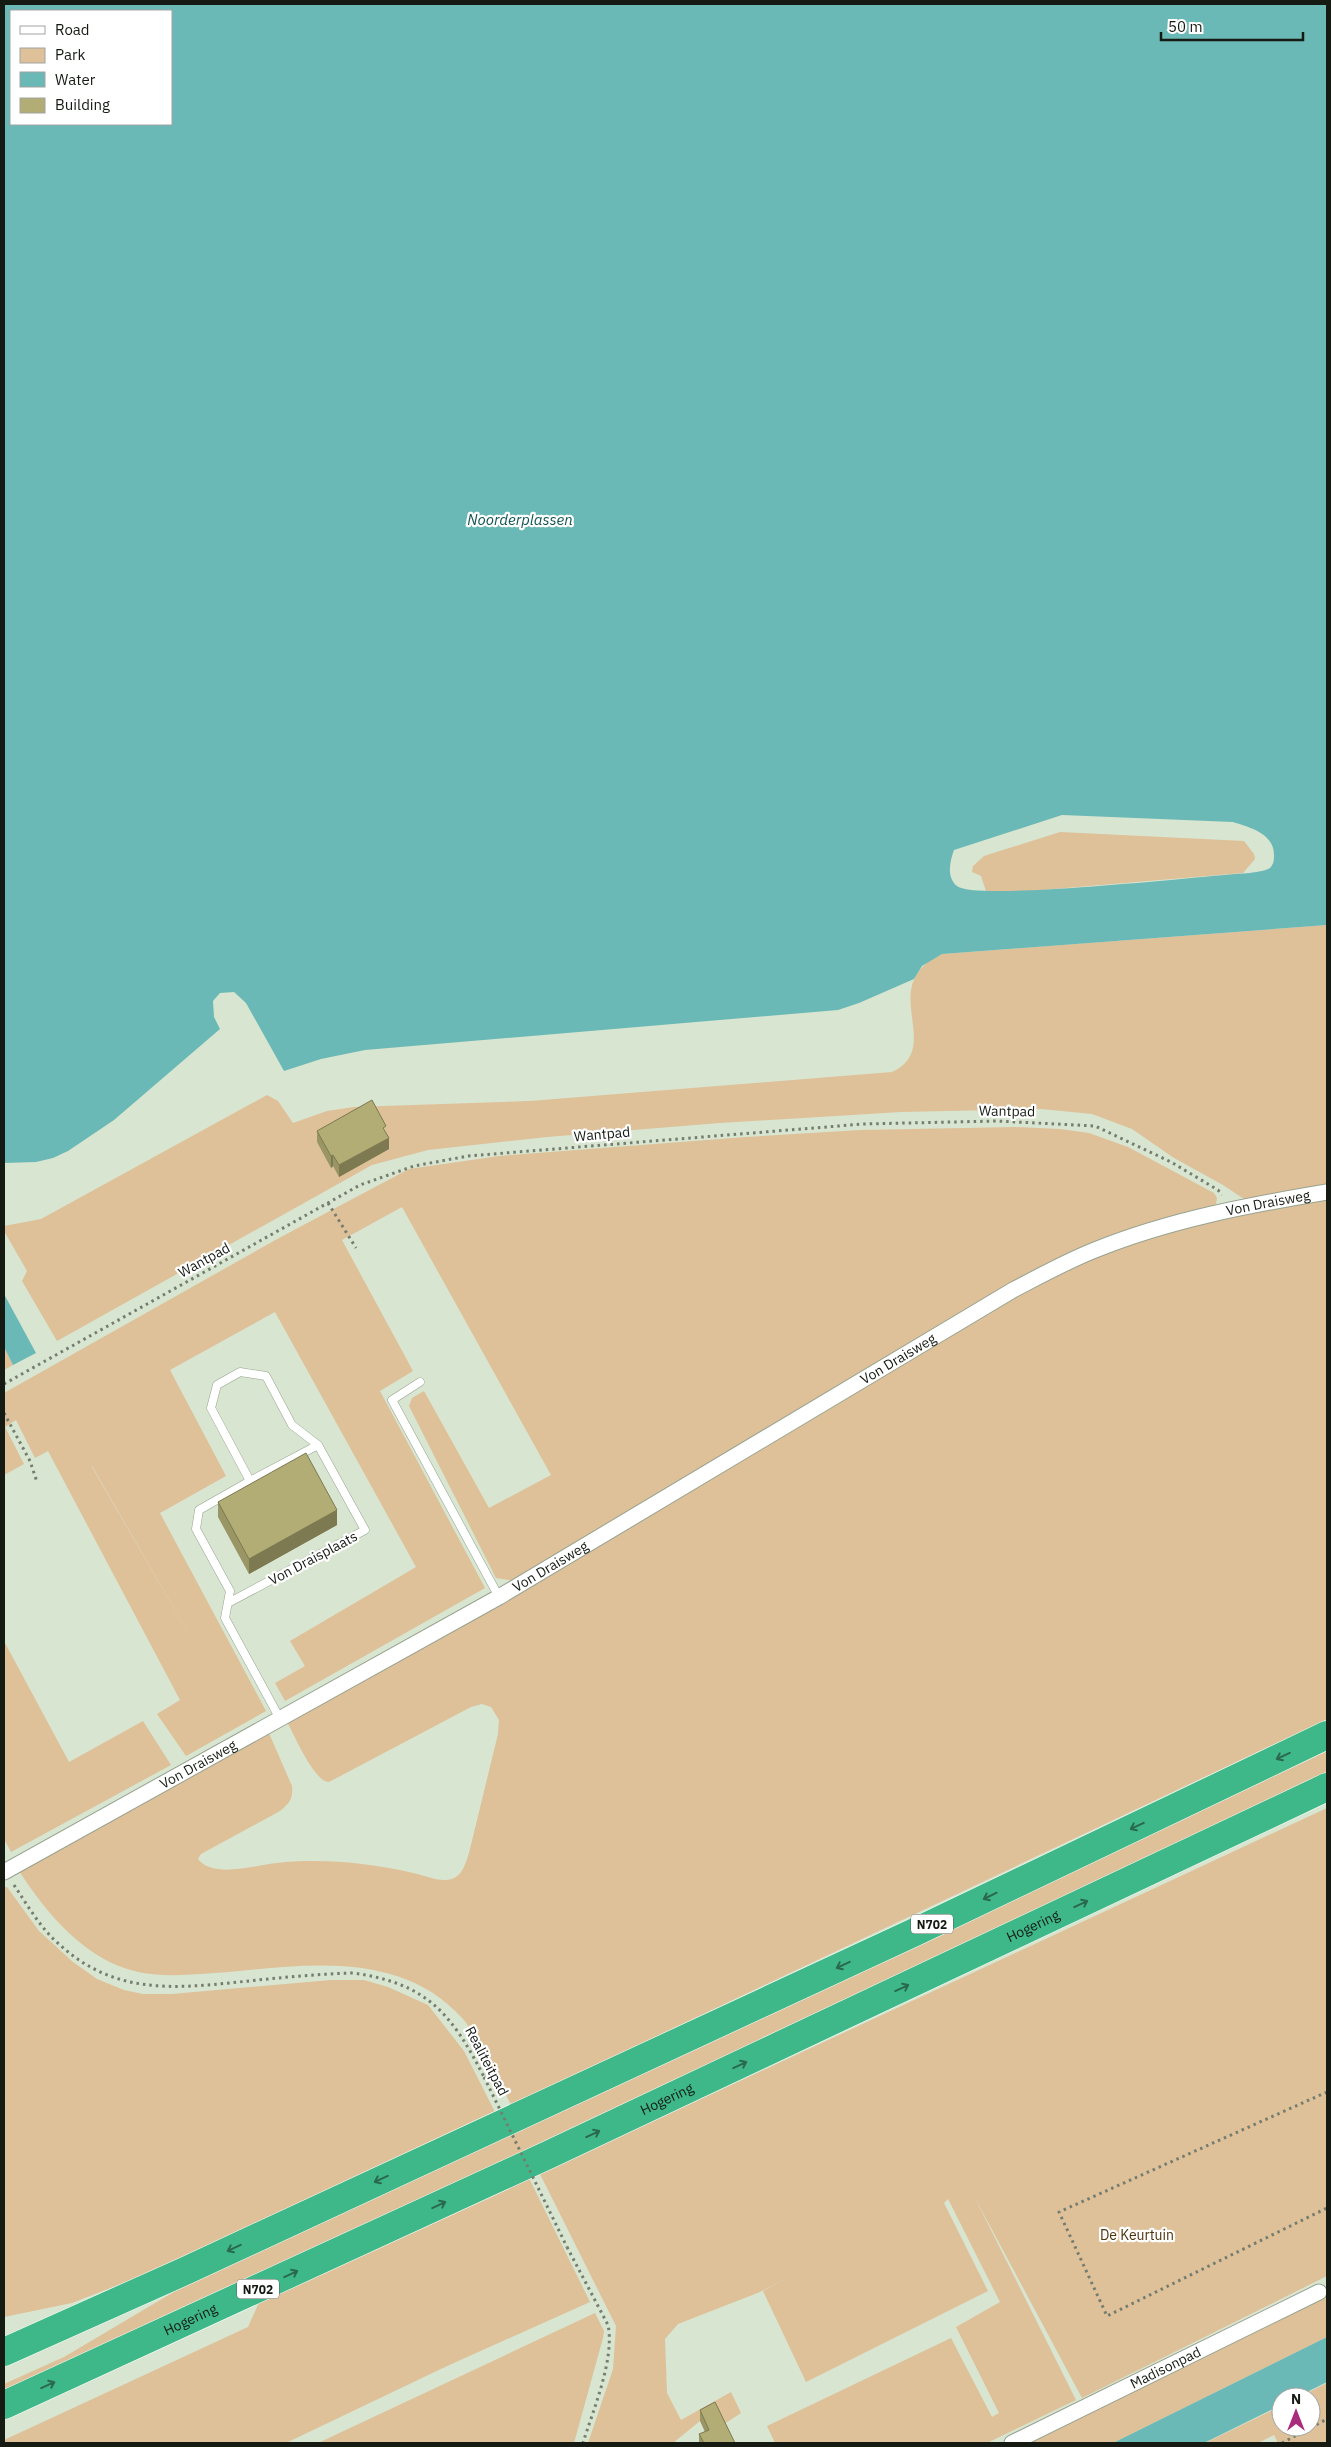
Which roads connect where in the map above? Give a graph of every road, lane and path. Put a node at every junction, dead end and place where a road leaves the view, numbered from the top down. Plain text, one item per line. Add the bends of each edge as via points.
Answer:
1 (1327, 1192) edge
2 (328, 1203) junction
3 (1228, 1210) junction
4 (356, 1248) dead end
5 (420, 1382) dead end
6 (4, 1384) edge
7 (4, 1413) edge
8 (318, 1445) junction
9 (250, 1481) junction
10 (37, 1482) dead end
11 (499, 1597) junction
12 (228, 1604) junction
13 (279, 1717) junction
14 (1327, 1735) edge
15 (1327, 1787) edge
16 (4, 1872) edge
17 (1327, 2092) edge
18 (1327, 2208) edge
19 (1319, 2292) dead end
20 (4, 2352) edge
21 (4, 2405) edge
22 (1327, 2419) edge
23 (583, 2443) edge
24 (1012, 2443) edge
25 (1282, 2443) edge

1 - 3 street, Von Draisweg
2 - 3 path, Wantpad via 360,1185 414,1166 468,1156 863,1124 997,1121 1096,1126 1171,1162 1218,1190
2 - 4 path
2 - 6 path, Wantpad
3 - 11 street, Von Draisweg via 1153,1230 1096,1250 1020,1286
5 - 11 lane, Von Draisweg via 392,1400
7 - 10 path via 30,1461
8 - 9 lane
8 - 9 lane, Von Draisplaats via 292,1425 266,1376 240,1372 217,1385 211,1408
8 - 12 lane, Von Draisplaats via 365,1530
9 - 12 lane via 199,1510 196,1530 230,1591
11 - 13 street, Von Draisweg
12 - 13 lane via 225,1618
13 - 16 street, Von Draisweg
14 -> 20 highway, N702 via 915,1932
21 -> 15 highway, Hogering / N702 via 548,2155
16 - 23 path, Realiteitpad, bridge via 60,1946 106,1975 145,1985 178,1988 353,1973 375,1976 409,1989 444,2012 466,2042 608,2325 608,2354
17 - 18 path via 1059,2212 1107,2316
19 - 24 street, Madisonpad
22 - 25 path

